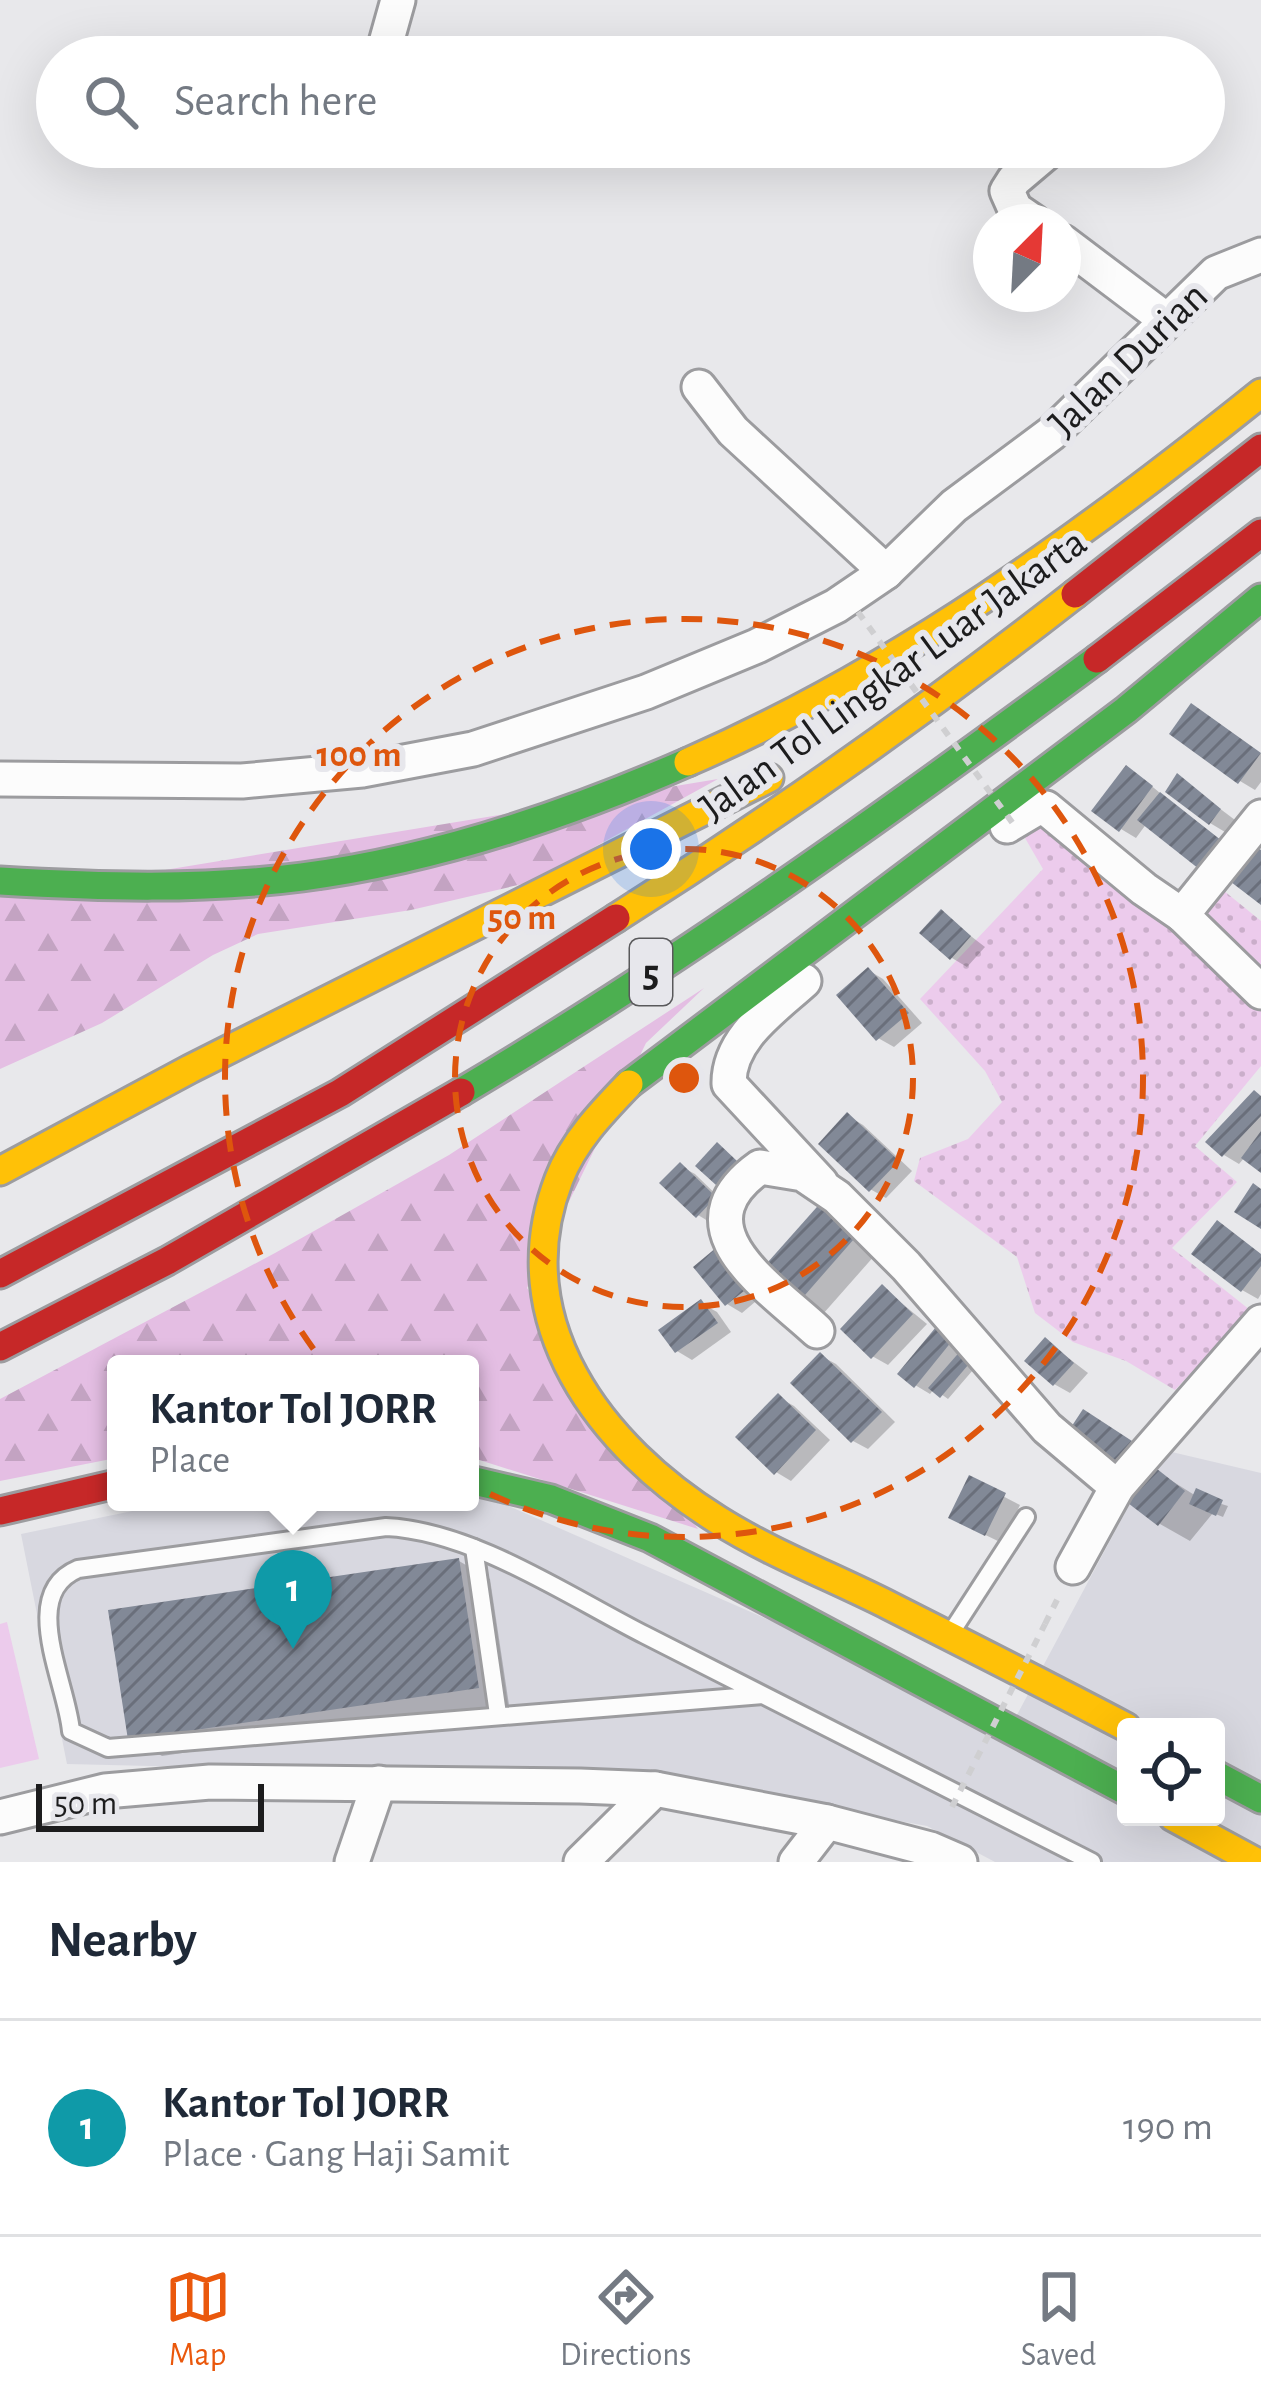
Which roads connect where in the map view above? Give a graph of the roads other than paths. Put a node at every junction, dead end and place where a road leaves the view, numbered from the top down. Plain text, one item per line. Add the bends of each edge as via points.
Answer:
1 (398, 0) edge
2 (388, 36) edge
3 (1028, 168) edge
4 (1013, 204) edge
5 (1261, 255) edge
6 (1081, 256) edge
7 (1165, 320) junction
8 (1261, 364) edge
9 (698, 386) dead end
10 (1261, 393) edge
11 (1261, 448) edge
12 (1261, 533) edge
13 (886, 572) junction
14 (1261, 598) edge
15 (987, 663) junction
16 (764, 696) dead end
17 (688, 731) dead end
18 (629, 756) dead end
19 (0, 779) edge
20 (1261, 817) edge
21 (0, 881) edge
22 (1182, 915) junction
23 (1261, 992) edge
24 (0, 1172) edge
25 (821, 1183) junction
26 (0, 1274) edge
27 (1261, 1322) edge
28 (818, 1330) dead end
29 (0, 1347) edge
30 (479, 1482) edge
31 (107, 1486) edge
32 (1118, 1487) junction
33 (0, 1511) edge
34 (1026, 1517) dead end
35 (474, 1548) junction
36 (1073, 1567) dead end
37 (935, 1658) junction
38 (763, 1695) junction
39 (499, 1714) junction
40 (1117, 1724) edge
41 (1225, 1780) edge
42 (379, 1783) junction
43 (1117, 1785) edge
44 (655, 1789) junction
45 (1261, 1798) edge
46 (0, 1816) edge
47 (827, 1822) junction
48 (1190, 1826) edge
49 (352, 1862) edge
50 (581, 1862) edge
51 (796, 1862) edge
52 (960, 1862) edge
53 (1091, 1862) edge
54 (1256, 1862) edge

1 - 2 street
3 - 4 street via 1007,190
5 - 7 street, Jalan Durian via 1216,273
6 - 7 street
7 - 13 street, Jalan Durian via 1052,433 954,506
8 - 16 highway via 959,588
9 - 13 street via 733,431
10 - 21 highway via 1043,562 897,657 654,778 456,846 294,878 159,887
11 - 15 highway, Jalan Tol Lingkar Luar Jakarta / 5
12 - 29 highway, 5 via 1064,687 741,915 366,1152
13 - 19 street, Jalan Durian via 757,646 573,719 473,748 362,770 242,781
14 - 37 highway via 1126,710 641,1070 559,1179 543,1278 556,1349 603,1424 718,1520
15 - 24 highway via 557,889 272,1024
15 - 26 highway, Jalan Tol Lingkar Luar Jakarta / 5 via 707,860 340,1093
17 - 18 highway
20 - 22 street
22 - 23 street
22 - 25 street via 1059,815 1037,808 860,929 751,1031 729,1064 729,1084
25 - 28 street via 760,1167 733,1195 724,1221 734,1253
25 - 32 street via 906,1266 1047,1428
27 - 32 street
30 - 37 highway via 551,1499
31 - 33 highway
32 - 36 street
34 - 37 lane
35 - 38 lane
35 - 39 lane
35 - 39 lane via 386,1527 78,1569 52,1590 48,1624 71,1731 108,1748
37 - 40 highway
37 - 43 highway
38 - 39 lane
38 - 53 lane
41 - 45 highway
42 - 44 street
42 - 46 street via 162,1785
42 - 49 street
44 - 47 street
44 - 50 street
47 - 51 street
47 - 52 street
48 - 54 highway

